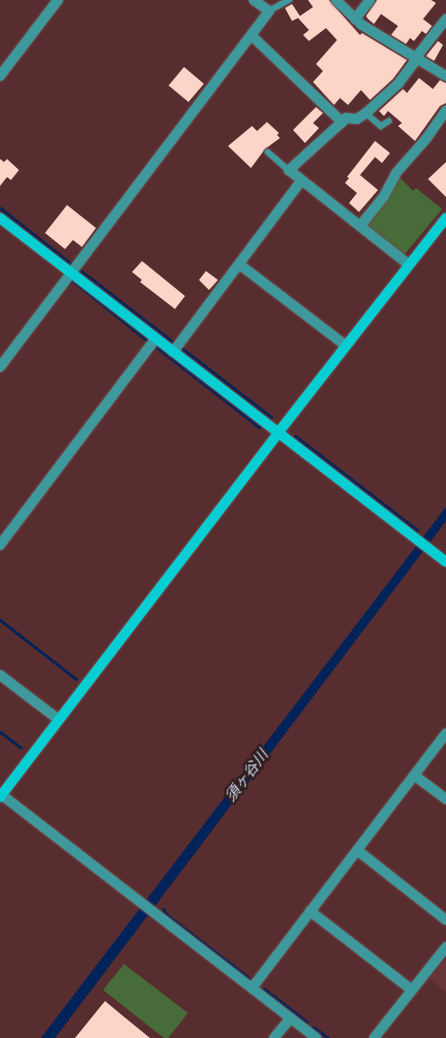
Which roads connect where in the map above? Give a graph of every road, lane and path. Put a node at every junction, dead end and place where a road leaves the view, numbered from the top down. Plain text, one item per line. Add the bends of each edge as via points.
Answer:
1 (58, 0) edge
2 (254, 0) edge
3 (289, 0) edge
4 (336, 0) edge
5 (370, 0) edge
6 (269, 11) junction
7 (355, 19) junction
8 (446, 19) edge
9 (251, 34) junction
10 (417, 57) junction
11 (0, 76) edge
12 (446, 76) edge
13 (446, 110) edge
14 (366, 113) junction
15 (389, 121) dead end
16 (342, 122) junction
17 (268, 152) dead end
18 (289, 170) junction
19 (301, 181) junction
20 (0, 218) edge
21 (446, 218) edge
22 (360, 226) junction
23 (240, 264) junction
24 (408, 264) junction
25 (71, 273) junction
26 (156, 338) junction
27 (345, 345) junction
28 (173, 352) junction
29 (0, 367) edge
30 (278, 433) junction
31 (0, 545) edge
32 (446, 562) edge
33 (0, 675) edge
34 (58, 719) junction
35 (446, 732) edge
36 (414, 774) junction
37 (1, 795) edge
38 (446, 798) edge
39 (356, 850) junction
40 (310, 912) junction
41 (446, 920) edge
42 (446, 947) edge
43 (252, 988) junction
44 (412, 990) junction
45 (291, 1018) junction
46 (274, 1038) edge
47 (316, 1038) edge
48 (374, 1038) edge

1 - 11 street
2 - 6 street
3 - 6 lane
4 - 7 street
5 - 7 street
6 - 9 street
7 - 10 street via 400,50
8 - 10 street
9 - 16 street
9 - 25 street
10 - 12 street
10 - 14 street via 398,84
13 - 22 street via 396,173 384,196
14 - 15 lane via 381,126
14 - 16 street
16 - 18 street
17 - 18 lane
18 - 19 street
19 - 22 street
19 - 23 street
20 - 25 street
21 - 24 street
22 - 24 street
23 - 27 street
23 - 28 street
24 - 27 street
25 - 26 street
25 - 29 street
26 - 28 street
26 - 31 street
27 - 30 street
28 - 30 street
30 - 32 street
30 - 34 street
33 - 34 street
34 - 37 street
35 - 36 street
36 - 38 street
36 - 39 street
37 - 43 street
39 - 40 street
39 - 41 street
40 - 43 street
40 - 44 street
42 - 44 street
43 - 45 street
44 - 48 street
45 - 46 street
45 - 47 street

